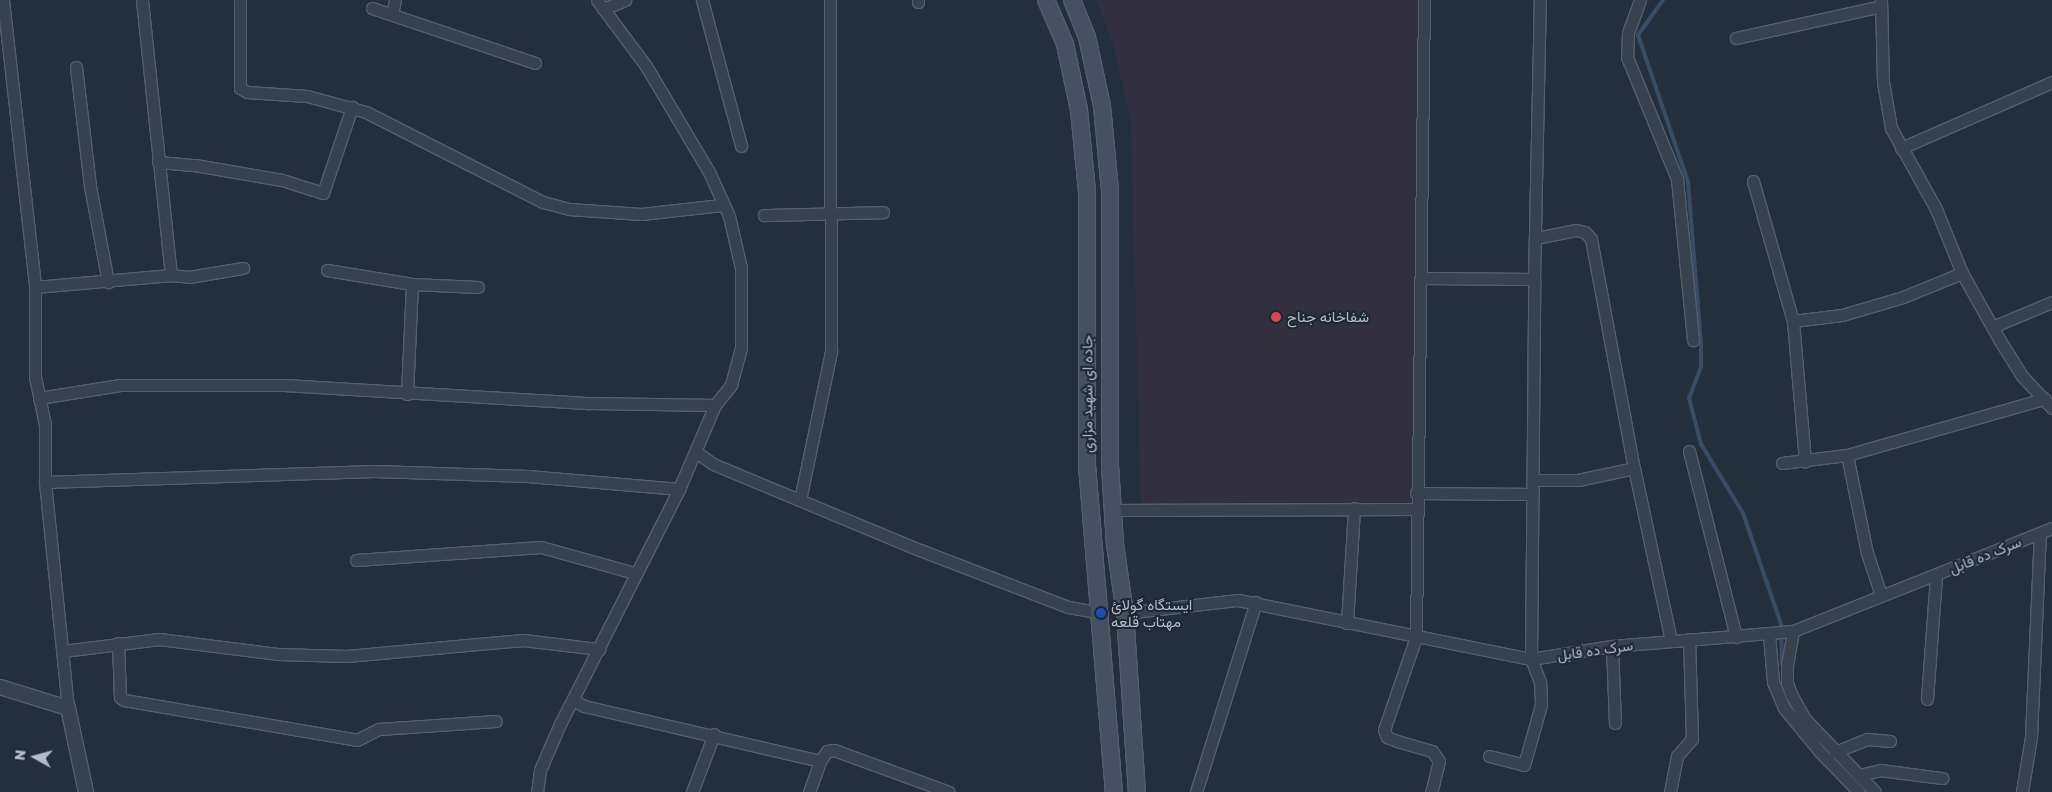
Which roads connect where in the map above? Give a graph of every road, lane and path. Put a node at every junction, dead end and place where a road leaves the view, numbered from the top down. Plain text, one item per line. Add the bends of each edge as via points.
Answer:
1 (142, 0) edge
2 (240, 0) edge
3 (396, 0) edge
4 (625, 0) edge
5 (702, 0) edge
6 (830, 0) edge
7 (1046, 0) edge
8 (1072, 0) edge
9 (1424, 0) edge
10 (1540, 0) edge
11 (1640, 0) edge
12 (1881, 3) edge
13 (2, 4) edge
14 (603, 5) edge
15 (372, 8) dead end
16 (392, 14) junction
17 (1736, 38) dead end
18 (5, 63) edge
19 (535, 63) dead end
20 (76, 67) dead end
21 (2052, 82) edge
22 (352, 107) junction
23 (741, 146) dead end
24 (1901, 148) junction
25 (158, 162) junction
26 (1753, 181) dead end
27 (721, 205) junction
28 (832, 211) junction
29 (883, 212) dead end
30 (764, 215) dead end
31 (1536, 238) junction
32 (243, 268) dead end
33 (327, 270) dead end
34 (1962, 273) junction
35 (171, 276) junction
36 (1421, 278) junction
37 (1534, 279) junction
38 (108, 282) junction
39 (412, 284) junction
40 (35, 287) junction
41 (478, 287) dead end
42 (2052, 302) edge
43 (1794, 321) junction
44 (1992, 327) junction
45 (1693, 340) dead end
46 (1108, 344) junction
47 (1088, 345) junction
48 (407, 394) junction
49 (39, 398) junction
50 (2048, 404) edge
51 (715, 405) junction
52 (1689, 451) dead end
53 (699, 454) junction
54 (1847, 455) junction
55 (1804, 461) junction
56 (1782, 463) dead end
57 (1634, 468) junction
58 (1534, 480) junction
59 (46, 482) junction
60 (678, 489) junction
61 (1416, 493) junction
62 (1533, 494) junction
63 (800, 500) junction
64 (1354, 508) junction
65 (1415, 509) junction
66 (1113, 510) junction
67 (2052, 528) edge
68 (2040, 533) junction
69 (356, 560) dead end
70 (635, 574) junction
71 (1936, 575) junction
72 (1881, 595) junction
73 (1256, 602) junction
74 (1126, 612) junction
75 (1101, 613) junction
76 (1347, 623) junction
77 (1793, 631) junction
78 (1770, 634) junction
79 (1416, 637) junction
80 (1736, 637) junction
81 (1689, 639) junction
82 (1671, 642) junction
83 (118, 643) junction
84 (1612, 646) junction
85 (599, 649) junction
86 (63, 651) junction
87 (1531, 659) junction
88 (0, 687) edge
89 (1927, 699) dead end
90 (573, 700) junction
91 (68, 708) junction
92 (496, 721) dead end
93 (1615, 723) dead end
94 (714, 734) junction
95 (1890, 741) dead end
96 (1835, 752) junction
97 (1489, 756) dead end
98 (820, 761) junction
99 (1859, 775) junction
100 (1942, 778) dead end
101 (86, 792) edge
102 (537, 792) edge
103 (692, 792) edge
104 (809, 792) edge
105 (950, 792) edge
106 (1114, 792) edge
107 (1137, 792) edge
108 (1196, 792) edge
109 (1430, 792) edge
110 (1670, 792) edge
111 (1859, 792) edge
112 (1875, 792) edge
113 (2022, 792) edge

1 - 25 street
2 - 22 street via 240,88 247,92 307,96
3 - 16 street
4 - 14 street
5 - 23 street
6 - 28 street
7 - 47 main road, جاده ای شهید مزاری via 1066,44 1079,110 1087,191
8 - 46 main road, جاده ای شهید مزاری via 1087,37 1102,106 1110,190
9 - 36 street
10 - 31 street
11 - 45 street via 1628,34 1627,57 1677,180
12 - 17 street
12 - 24 street via 1883,82 1888,116
13 - 18 street
14 - 27 street via 646,66 709,172
15 - 16 street
16 - 19 street
18 - 40 street
20 - 38 street via 90,186
21 - 24 street
22 - 25 street via 322,194 282,180 195,164
22 - 27 street via 543,202 569,209 641,214
24 - 34 street via 1936,209
25 - 35 street
26 - 43 street
27 - 51 street via 737,242 741,268 741,348 731,385
28 - 29 street
28 - 30 street
28 - 63 street via 830,352
31 - 37 street
31 - 57 street via 1576,230 1585,232 1591,239
32 - 35 street via 189,277
33 - 39 street
34 - 43 street via 1903,297 1842,314
34 - 44 street
35 - 38 street
36 - 37 street
36 - 61 street
37 - 58 street
38 - 40 street
39 - 41 street
39 - 48 street
40 - 49 street via 33,328
42 - 44 street
43 - 55 street
44 - 50 street via 2022,376
46 - 47 main road
46 - 66 main road, جاده ای شهید مزاری
47 - 75 main road, جاده ای شهید مزاری via 1087,465
48 - 49 street via 284,385 120,385
48 - 51 street
49 - 59 street via 45,425
50 - 54 street
51 - 53 street
52 - 80 street
53 - 60 street
53 - 63 street via 713,464
54 - 55 street
54 - 72 street via 1867,553
55 - 56 street
57 - 58 street via 1578,480
57 - 82 street
58 - 62 street
59 - 60 street via 374,471 528,476
59 - 86 street
60 - 70 street
61 - 62 street
61 - 65 street
62 - 87 street
63 - 75 street via 1068,607
64 - 65 street
64 - 66 street
64 - 76 street
65 - 79 street
66 - 74 main road, جاده ای شهید مزاری
67 - 68 street, سرک ده قابل
68 - 71 street, سرک ده قابل
68 - 113 street via 2031,737
69 - 70 street via 541,547
70 - 85 street
71 - 72 street, سرک ده قابل
71 - 89 street
72 - 77 street, سرک ده قابل
73 - 74 street, سرک ده قابل via 1238,600
73 - 76 street, سرک ده قابل
73 - 108 street
74 - 107 main road, جاده ای شهید مزاری
75 - 106 main road, جاده ای شهید مزاری
76 - 79 street, سرک ده قابل
77 - 78 street, سرک ده قابل
77 - 96 street via 1787,683 1805,719
78 - 80 street, سرک ده قابل
78 - 111 street via 1773,682 1784,708
79 - 87 street, سرک ده قابل
79 - 109 street via 1384,734 1397,742 1432,751 1439,761
80 - 81 street, سرک ده قابل
81 - 82 street, سرک ده قابل
81 - 110 street via 1693,733 1688,745 1676,756
82 - 84 street, سرک ده قابل
83 - 85 street via 159,639 276,654 347,656 523,640
83 - 86 street
83 - 92 street via 120,691 124,700 356,740 378,729
84 - 87 street, سرک ده قابل
84 - 93 street
85 - 90 street
86 - 91 street
87 - 97 street via 1540,682 1542,705 1524,765
88 - 91 street
90 - 94 street via 584,706
90 - 102 street via 540,770
91 - 101 street
94 - 98 street
94 - 103 street
95 - 96 street via 1867,739
96 - 99 street
98 - 104 street
98 - 105 street via 827,751 834,750
99 - 100 street via 1880,770
99 - 112 street

